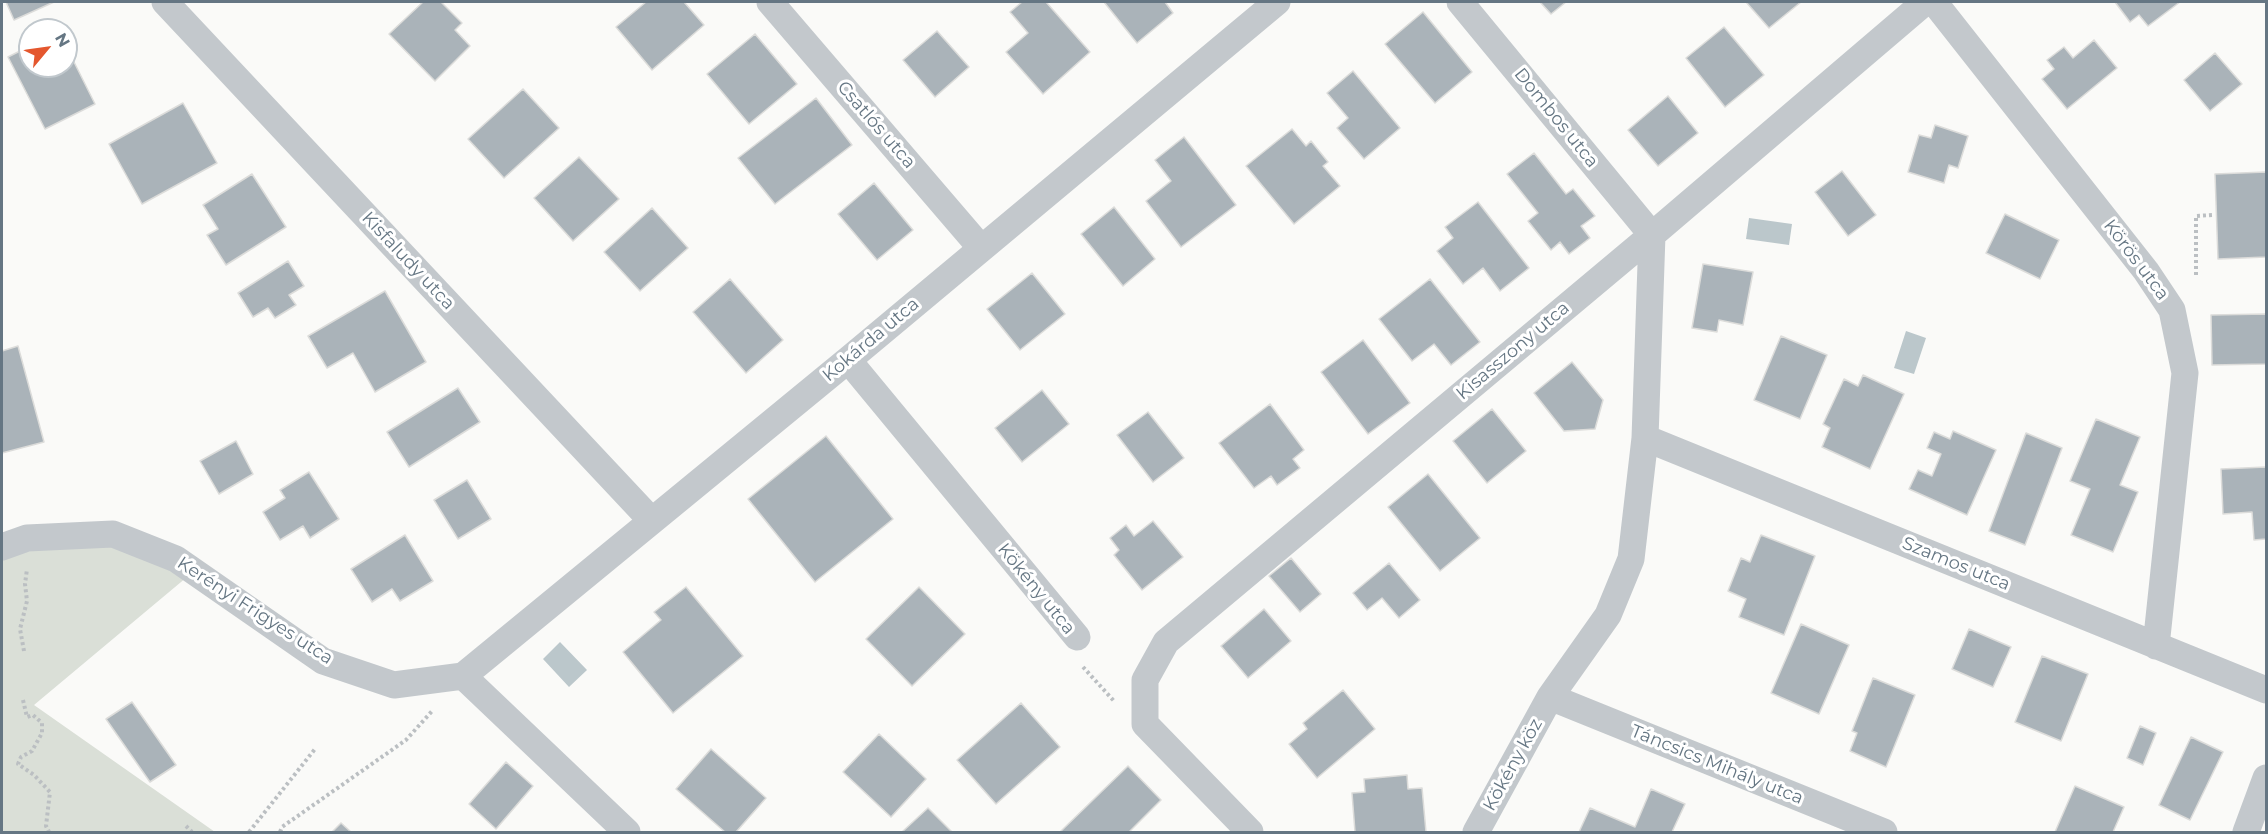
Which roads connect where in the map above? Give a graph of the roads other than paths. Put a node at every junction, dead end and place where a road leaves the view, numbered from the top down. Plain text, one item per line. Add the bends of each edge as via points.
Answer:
1 (165, 2) edge
2 (770, 2) edge
3 (1277, 2) edge
4 (1460, 2) edge
5 (1925, 2) edge
6 (1934, 2) edge
7 (1652, 235) junction
8 (981, 248) junction
9 (848, 360) junction
10 (1645, 438) junction
11 (651, 521) junction
12 (2, 547) edge
13 (1077, 637) road end
14 (2156, 646) junction
15 (463, 676) junction
16 (2266, 690) edge
17 (1551, 697) junction
18 (2266, 778) edge
19 (627, 832) edge
20 (1250, 832) edge
21 (1476, 832) edge
22 (1884, 832) edge
23 (2246, 832) edge

1 - 11 street, Kisfaludy utca
2 - 8 street, Csatlós utca
3 - 8 street, Kokárda utca
4 - 7 street, Dombos utca
5 - 7 street, Kisasszony utca
6 - 14 street, Körös utca via 2146,271 2172,310 2185,373
7 - 10 street, Kökény köz
7 - 20 street, Kisasszony utca via 1167,642 1145,680 1145,724
8 - 9 street, Kokárda utca
9 - 11 street, Kokárda utca
9 - 13 street, Kökény utca
10 - 14 street, Szamos utca
10 - 17 street, Kökény köz via 1631,559 1608,615
11 - 15 street, Kokárda utca
12 - 15 street, Kerényi Frigyes utca via 27,538 112,534 176,559 323,661 394,685
14 - 16 street, Szamos utca
15 - 19 street
17 - 21 street, Kökény köz
17 - 22 street, Táncsics Mihály utca
18 - 23 street

